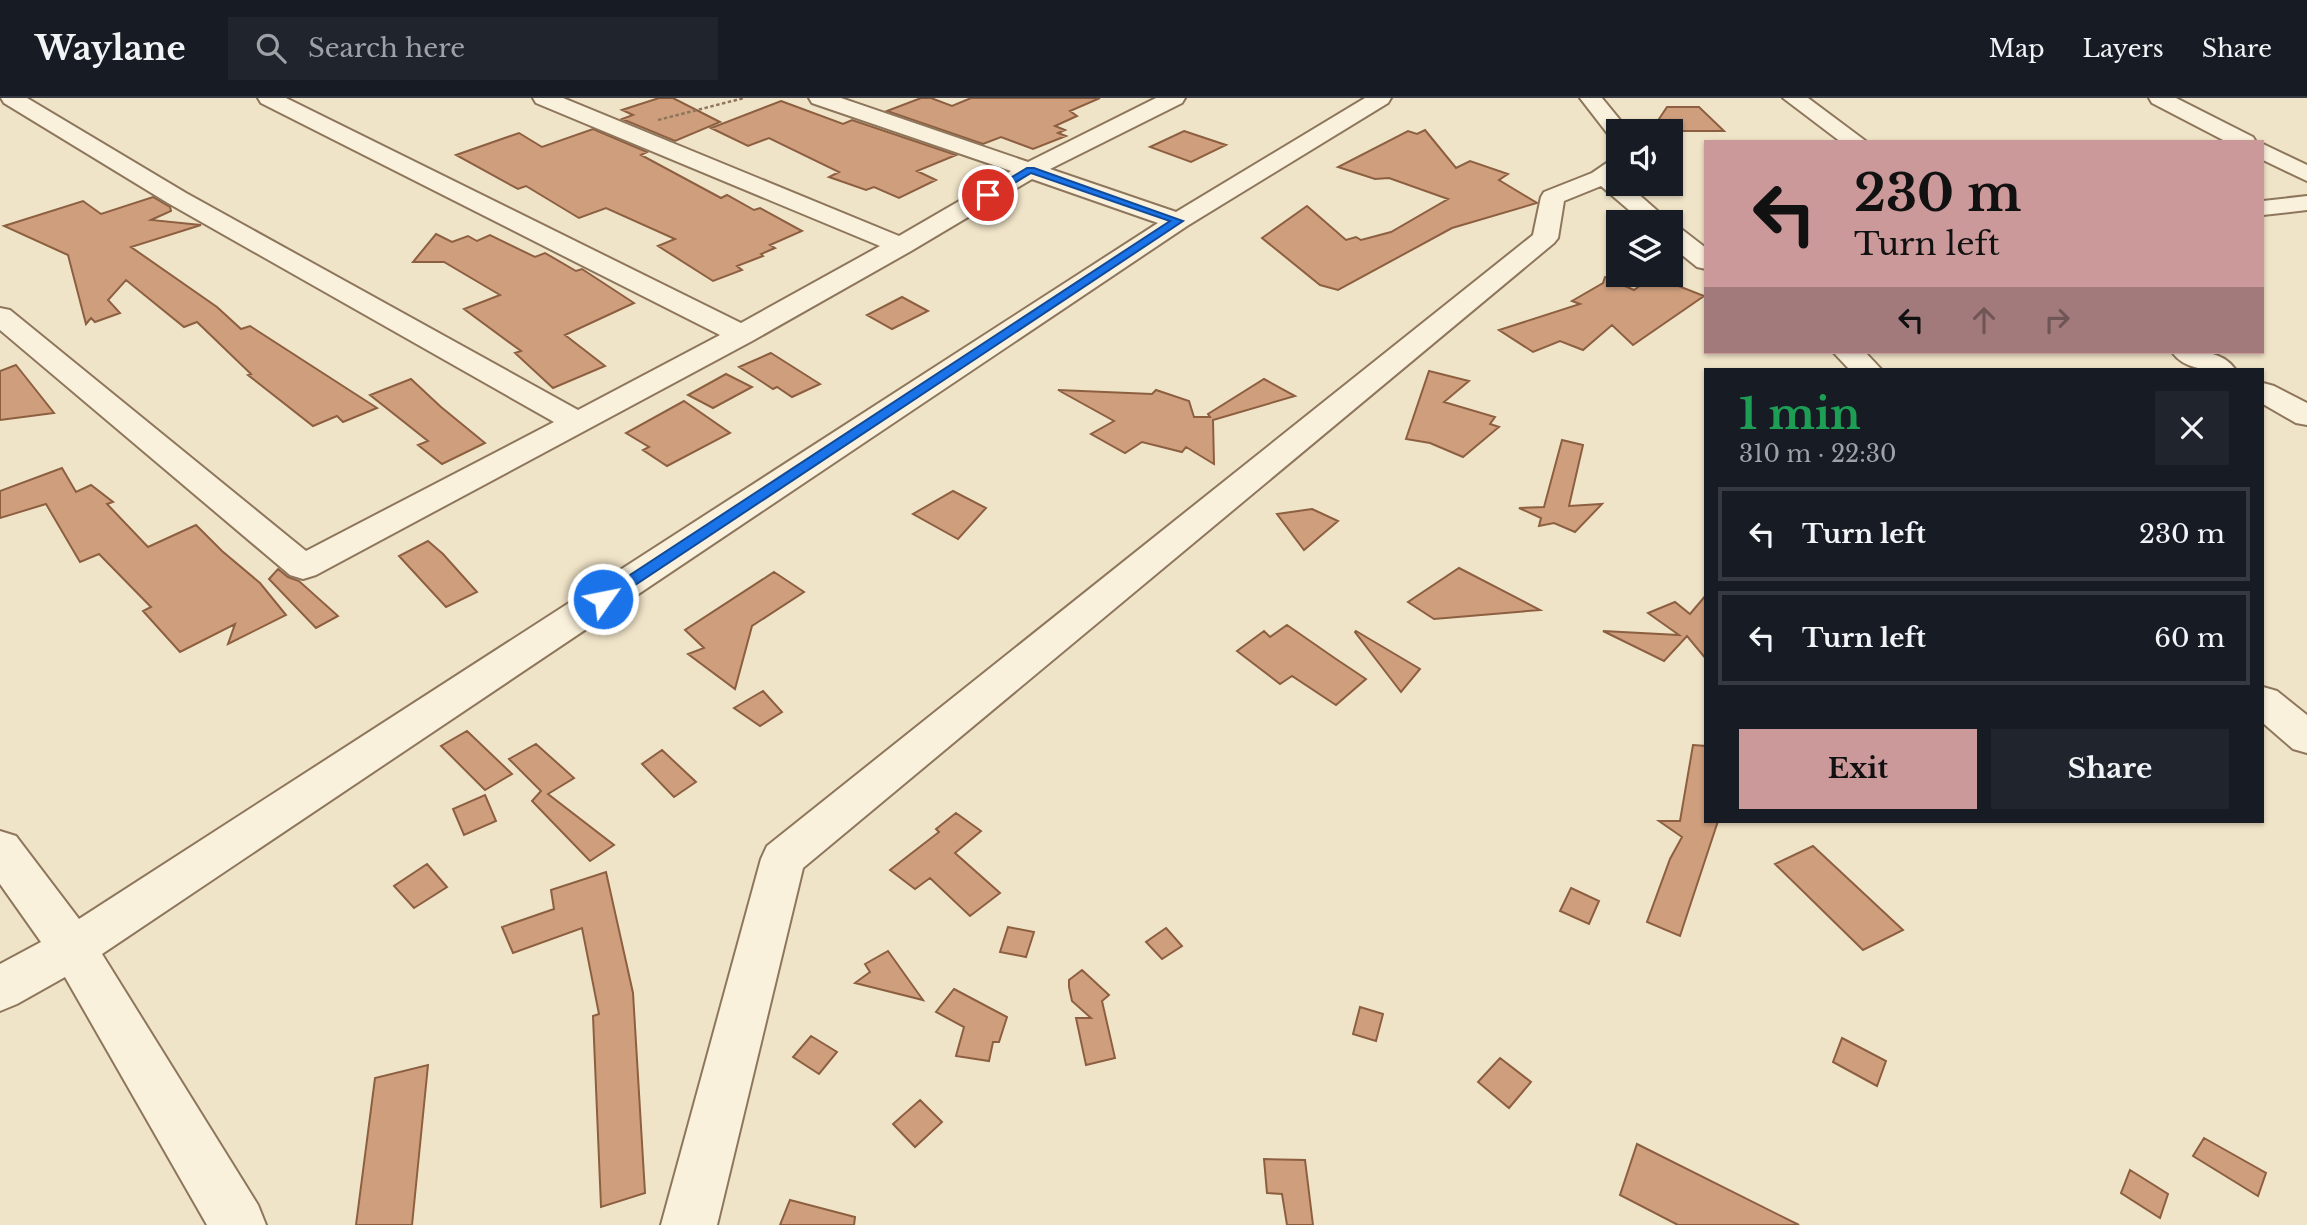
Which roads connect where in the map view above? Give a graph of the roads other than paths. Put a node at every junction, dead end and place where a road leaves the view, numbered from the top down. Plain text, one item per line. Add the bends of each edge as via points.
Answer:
1 (12, 98) edge
2 (269, 98) edge
3 (544, 98) edge
4 (820, 98) edge
5 (1380, 98) edge
6 (1591, 98) edge
7 (1794, 98) edge
8 (2160, 98) edge
9 (1148, 103) edge
10 (1608, 119) edge
11 (1853, 140) edge
12 (2241, 140) edge
13 (2296, 141) dead end
14 (2264, 144) edge
15 (2264, 152) edge
16 (1030, 170) junction
17 (1606, 174) edge
18 (2307, 174) edge
19 (1626, 196) edge
20 (2307, 203) edge
21 (2264, 208) edge
22 (1643, 210) edge
23 (1178, 221) junction
24 (1683, 243) edge
25 (902, 246) junction
26 (1704, 259) edge
27 (0, 316) edge
28 (742, 335) junction
29 (1850, 354) edge
30 (2191, 354) edge
31 (1865, 368) edge
32 (2218, 368) edge
33 (2264, 393) edge
34 (2307, 416) edge
35 (578, 423) junction
36 (2264, 702) edge
37 (2307, 738) edge
38 (0, 849) edge
39 (74, 948) junction
40 (0, 989) edge
41 (238, 1225) edge
42 (689, 1225) edge

1 - 35 street via 177,198
2 - 28 street
3 - 25 street
4 - 16 street
5 - 23 street
6 - 10 street
7 - 11 street
8 - 12 street
9 - 16 street
13 - 14 street
15 - 18 street
16 - 23 street
16 - 25 street
17 - 42 street via 1553,197 1545,238 783,859
19 - 22 street
20 - 21 street
23 - 39 street
24 - 26 street
25 - 28 street
27 - 35 street via 303,567
28 - 35 street
29 - 31 street
30 - 32 street
33 - 34 street
36 - 37 street
38 - 39 street
39 - 40 street
39 - 41 street

